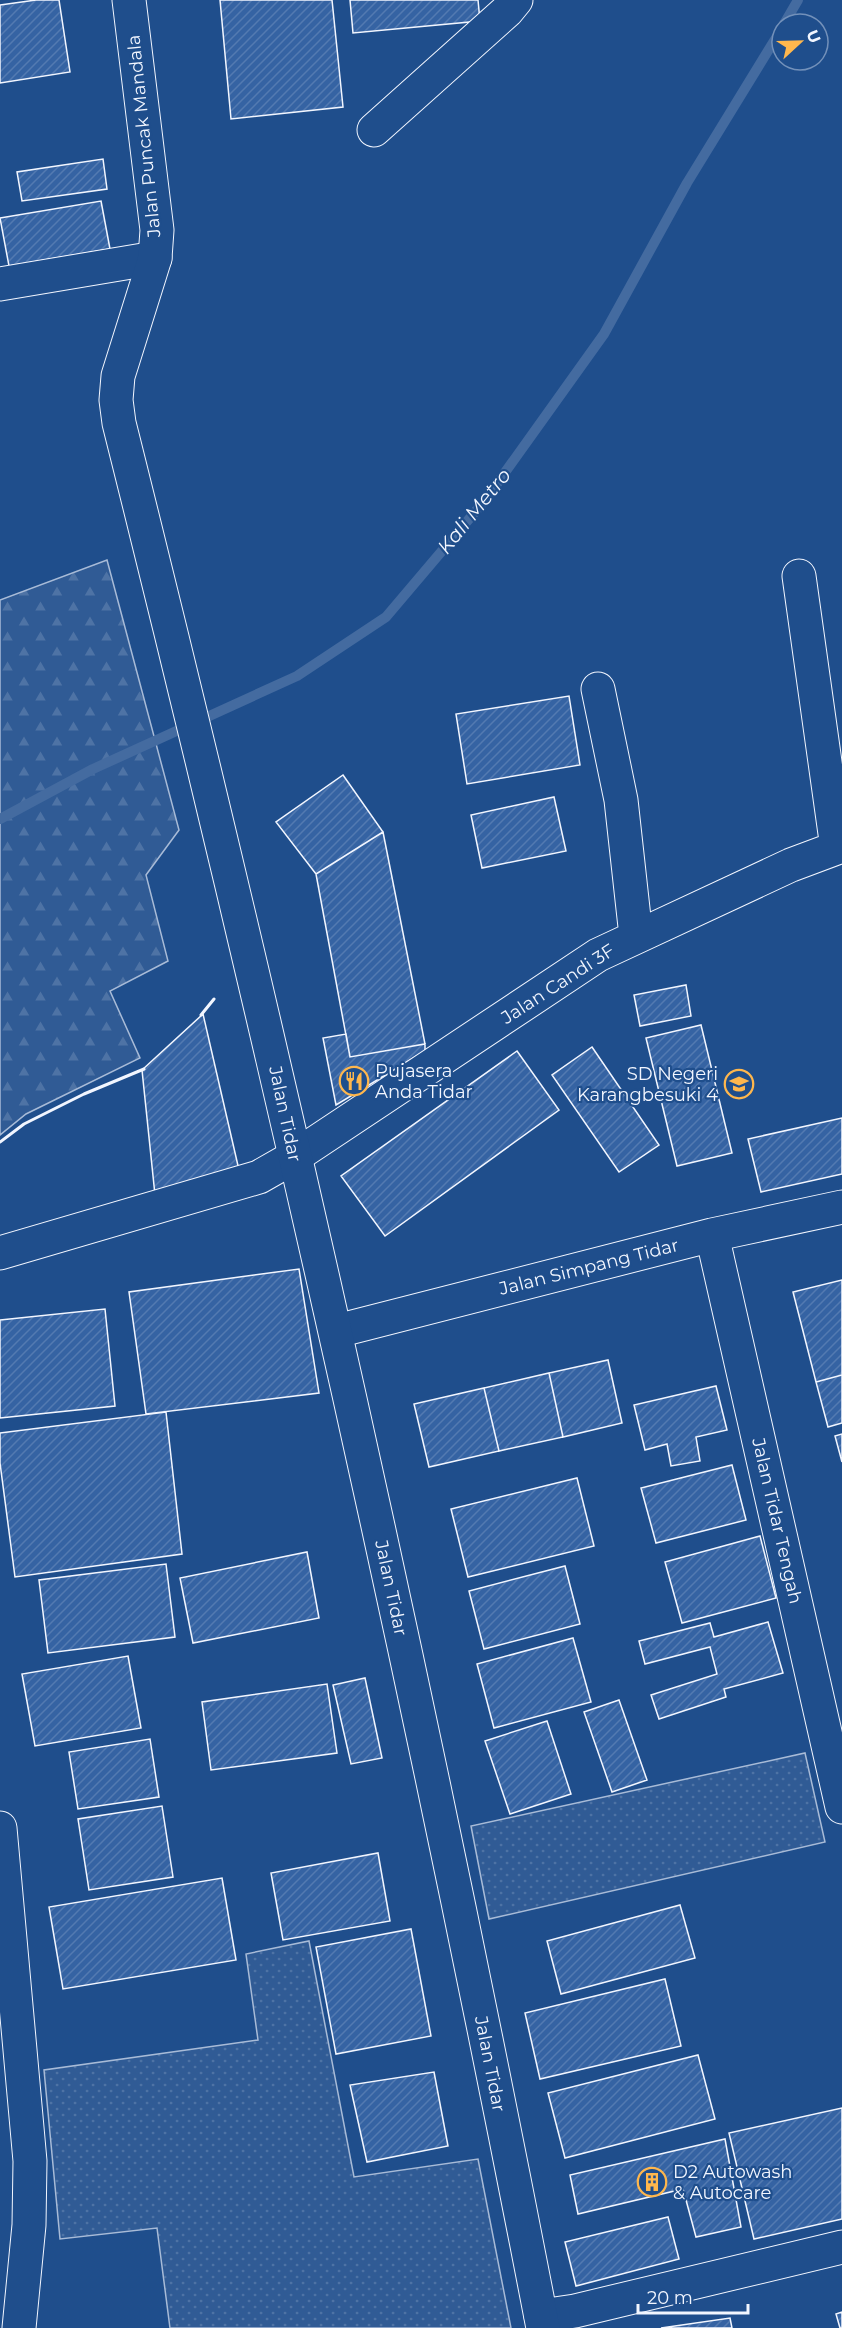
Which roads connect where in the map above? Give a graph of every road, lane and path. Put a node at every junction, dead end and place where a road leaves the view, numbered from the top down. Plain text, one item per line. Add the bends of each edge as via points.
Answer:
1 (129, 0) edge
2 (516, 0) edge
3 (374, 130) dead end
4 (155, 258) junction
5 (0, 284) edge
6 (799, 576) dead end
7 (598, 689) dead end
8 (839, 847) edge
9 (224, 852) joint
10 (636, 936) junction
11 (294, 1157) junction
12 (842, 1207) edge
13 (712, 1235) junction
14 (0, 1253) edge
15 (337, 1331) junction
16 (842, 1807) edge
17 (0, 1828) edge
18 (842, 2247) edge
19 (542, 2322) edge
20 (19, 2328) edge

1 - 4 street, Jalan Puncak Mandala via 157,230
2 - 3 street
4 - 5 street
4 - 9 street, Jalan Puncak Mandala via 118,376 116,400
6 - 8 street
7 - 10 street via 621,800
8 - 10 street, Jalan Candi 3F
9 - 11 street, Jalan Tidar
10 - 11 street, Jalan Candi 3F via 598,955
11 - 14 street, Jalan Candi 3F via 259,1177
11 - 15 street, Jalan Tidar
12 - 13 street, Jalan Simpang Tidar
13 - 15 street, Jalan Simpang Tidar
13 - 16 street, Jalan Tidar Tengah
15 - 19 street, Jalan Tidar
17 - 20 street via 30,2161 29,2225
18 - 19 street

